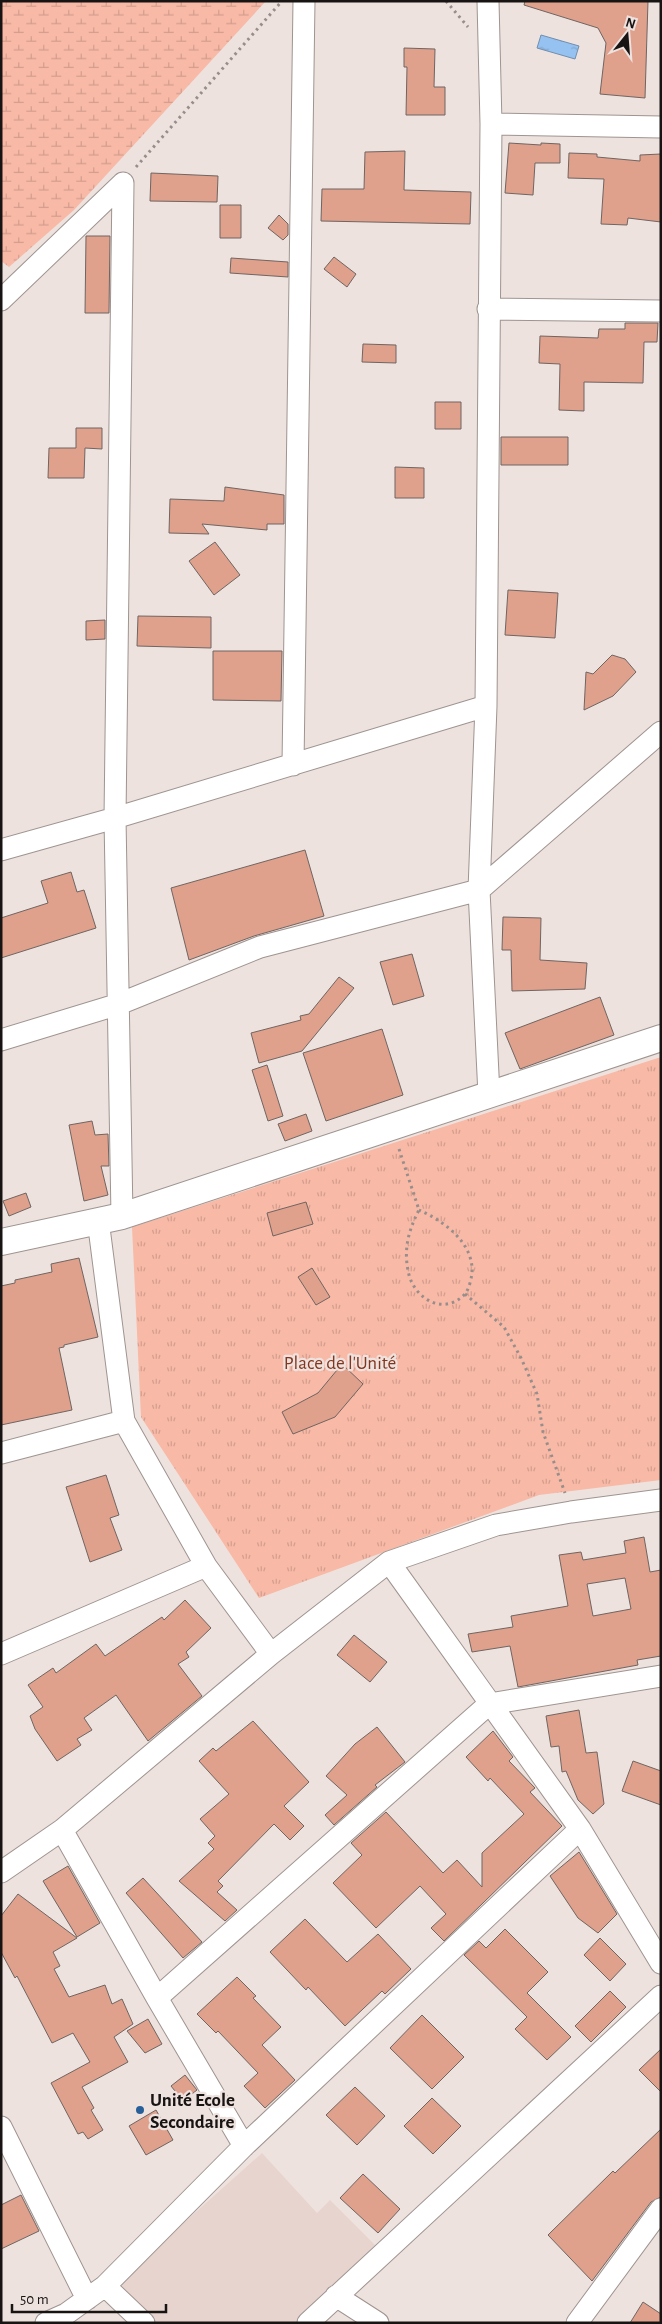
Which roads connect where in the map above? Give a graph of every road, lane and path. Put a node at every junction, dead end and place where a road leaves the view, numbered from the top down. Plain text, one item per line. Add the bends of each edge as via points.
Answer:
1 (282, 1) edge
2 (304, 1) edge
3 (488, 1) edge
4 (491, 124) junction
5 (661, 127) edge
6 (123, 183) junction
7 (1, 300) edge
8 (488, 308) junction
9 (661, 311) edge
10 (486, 706) junction
11 (661, 732) edge
12 (293, 765) junction
13 (116, 818) junction
14 (1, 850) edge
15 (479, 890) junction
16 (119, 1004) junction
17 (661, 1038) edge
18 (1, 1040) edge
19 (489, 1095) junction
20 (391, 1127) junction
21 (419, 1210) junction
22 (110, 1218) junction
23 (1, 1242) edge
24 (465, 1294) junction
25 (124, 1420) junction
26 (1, 1453) edge
27 (661, 1500) edge
28 (571, 1512) junction
29 (389, 1562) junction
30 (206, 1566) junction
31 (1, 1654) edge
32 (270, 1654) junction
33 (661, 1676) edge
34 (489, 1704) junction
35 (580, 1829) junction
36 (62, 1830) junction
37 (1, 1872) edge
38 (661, 1963) edge
39 (661, 1996) edge
40 (157, 1998) junction
41 (1, 2127) edge
42 (244, 2146) junction
43 (661, 2210) edge
44 (105, 2286) junction
45 (336, 2296) junction
46 (86, 2299) junction
47 (46, 2323) edge
48 (144, 2323) edge
49 (308, 2323) edge
50 (378, 2323) edge
51 (577, 2323) edge

1 - 6 path
2 - 12 street
3 - 4 street
4 - 5 street
4 - 8 street
6 - 7 street
6 - 13 street
8 - 9 street
8 - 10 street
10 - 12 street
10 - 15 street
11 - 15 street
12 - 13 street
13 - 14 street
13 - 16 street
15 - 16 street via 260,948
15 - 19 street
16 - 18 street
16 - 22 street
17 - 19 street
19 - 20 street
20 - 21 path
20 - 22 street
21 - 24 path via 436,1217 463,1244 472,1265 471,1280
21 - 24 path via 410,1226 406,1245 406,1262 417,1293 428,1302 442,1305 453,1303
22 - 23 street
22 - 25 street
24 - 28 path via 504,1327 521,1358 537,1394 542,1432
25 - 26 street
25 - 30 street
27 - 28 street
28 - 29 street via 496,1525
29 - 32 street
29 - 34 street
30 - 31 street
30 - 32 street
32 - 36 street
33 - 34 street
34 - 35 street
34 - 40 street
35 - 38 street
35 - 42 street
36 - 37 street
36 - 40 street
39 - 45 street
40 - 42 street
41 - 46 street
42 - 44 street
43 - 51 street
44 - 46 street
44 - 48 street
45 - 49 street
45 - 50 street
46 - 47 street via 66,2314

